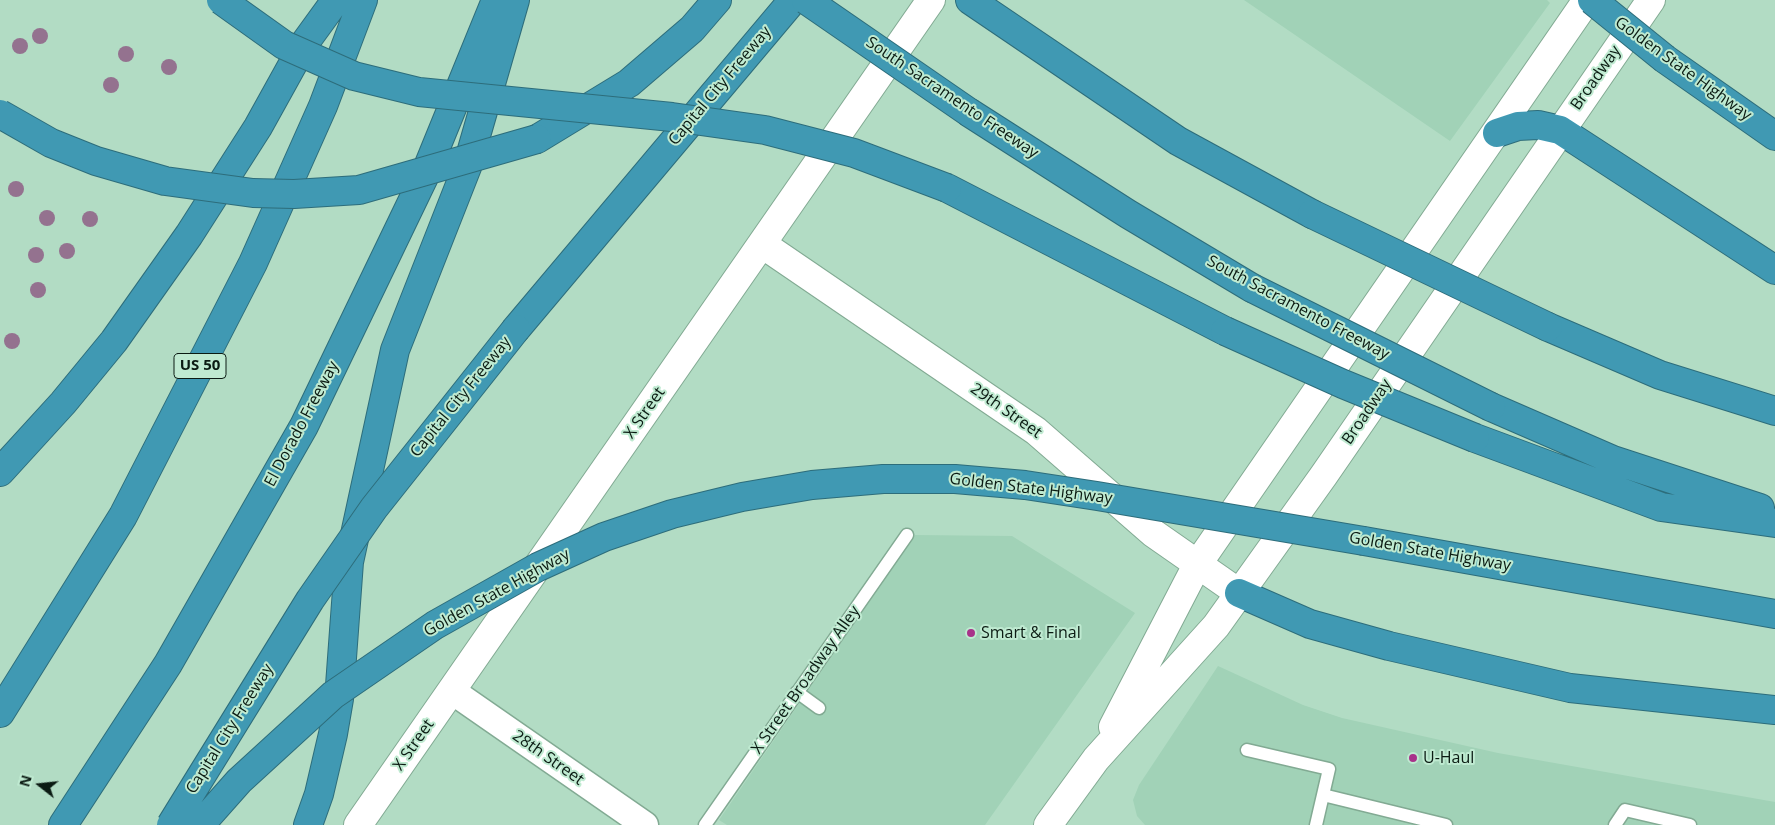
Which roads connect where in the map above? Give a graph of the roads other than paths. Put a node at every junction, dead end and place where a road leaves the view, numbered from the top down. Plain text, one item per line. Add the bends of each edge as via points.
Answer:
1 (221, 0) edge
2 (336, 0) edge
3 (363, 0) edge
4 (496, 0) edge
5 (516, 0) edge
6 (717, 0) edge
7 (792, 0) edge
8 (806, 0) edge
9 (931, 0) edge
10 (970, 0) edge
11 (1587, 0) edge
12 (1592, 0) edge
13 (1651, 0) edge
14 (0, 114) edge
15 (1560, 130) junction
16 (1497, 134) junction
17 (1775, 136) edge
18 (762, 244) junction
19 (1775, 270) edge
20 (1775, 411) edge
21 (0, 472) edge
22 (1775, 513) edge
23 (1775, 522) edge
24 (907, 534) dead end
25 (1197, 565) junction
26 (1239, 593) junction
27 (1775, 614) edge
28 (452, 691) junction
29 (797, 692) junction
30 (819, 708) dead end
31 (1775, 710) edge
32 (0, 713) edge
33 (1247, 750) dead end
34 (1096, 759) junction
35 (1323, 795) junction
36 (1416, 821) edge
37 (63, 825) edge
38 (171, 825) edge
39 (200, 825) edge
40 (308, 825) edge
41 (358, 825) edge
42 (645, 825) edge
43 (705, 825) edge
44 (1048, 825) edge
45 (1316, 825) edge
46 (1446, 825) edge
47 (1615, 825) edge
48 (1690, 825) edge

1 - 23 highway, bridge via 284,45 354,76 419,92 672,117 765,130 854,153 947,188 1225,331 1475,438 1661,507
2 - 21 highway via 304,44 258,127 190,235 114,341
3 - 32 highway, US 50 via 323,106 253,263 123,516
4 - 37 highway, El Dorado Freeway via 423,179 304,426 168,664
5 - 40 highway via 467,167 395,350 349,562 339,699 333,734
6 - 14 highway, bridge via 692,29 628,83 537,139 359,190 294,194 165,181 96,161
7 - 38 highway, Capital City Freeway, bridge via 516,329 374,508 310,600
8 - 22 highway, South Sacramento Freeway, bridge via 970,113 1128,214 1252,288 1491,407 1613,460
9 - 18 main road, X Street
10 - 20 highway, bridge via 1178,141 1312,214 1548,327 1660,375
11 - 16 main road, Broadway
12 - 17 highway, Golden State Highway, bridge via 1665,59
13 - 15 main road, Broadway
15 - 16 highway via 1538,125 1518,126
15 - 19 highway
15 - 26 main road, Broadway via 1324,475
16 - 25 main road, Broadway
18 - 25 main road, 29th Street via 1036,431 1154,533
18 - 28 main road, X Street
24 - 29 lane, X Street Broadway Alley
25 - 26 main road, 29th Street
25 - 34 main road, Broadway
26 - 31 highway via 1319,626 1388,646 1570,688
26 - 34 main road, Broadway via 1216,626
27 - 39 highway, Golden State Highway, bridge via 1364,540 1025,485 955,479 883,479 812,485 672,514 604,537 538,567 435,625 333,695 239,781
28 - 41 main road, X Street
28 - 42 street, 28th Street
29 - 30 lane
29 - 43 lane, X Street Broadway Alley via 748,773
33 - 35 lane via 1329,769
34 - 44 main road, Broadway
35 - 36 lane
35 - 45 lane
36 - 46 lane
47 - 48 lane via 1625,810

